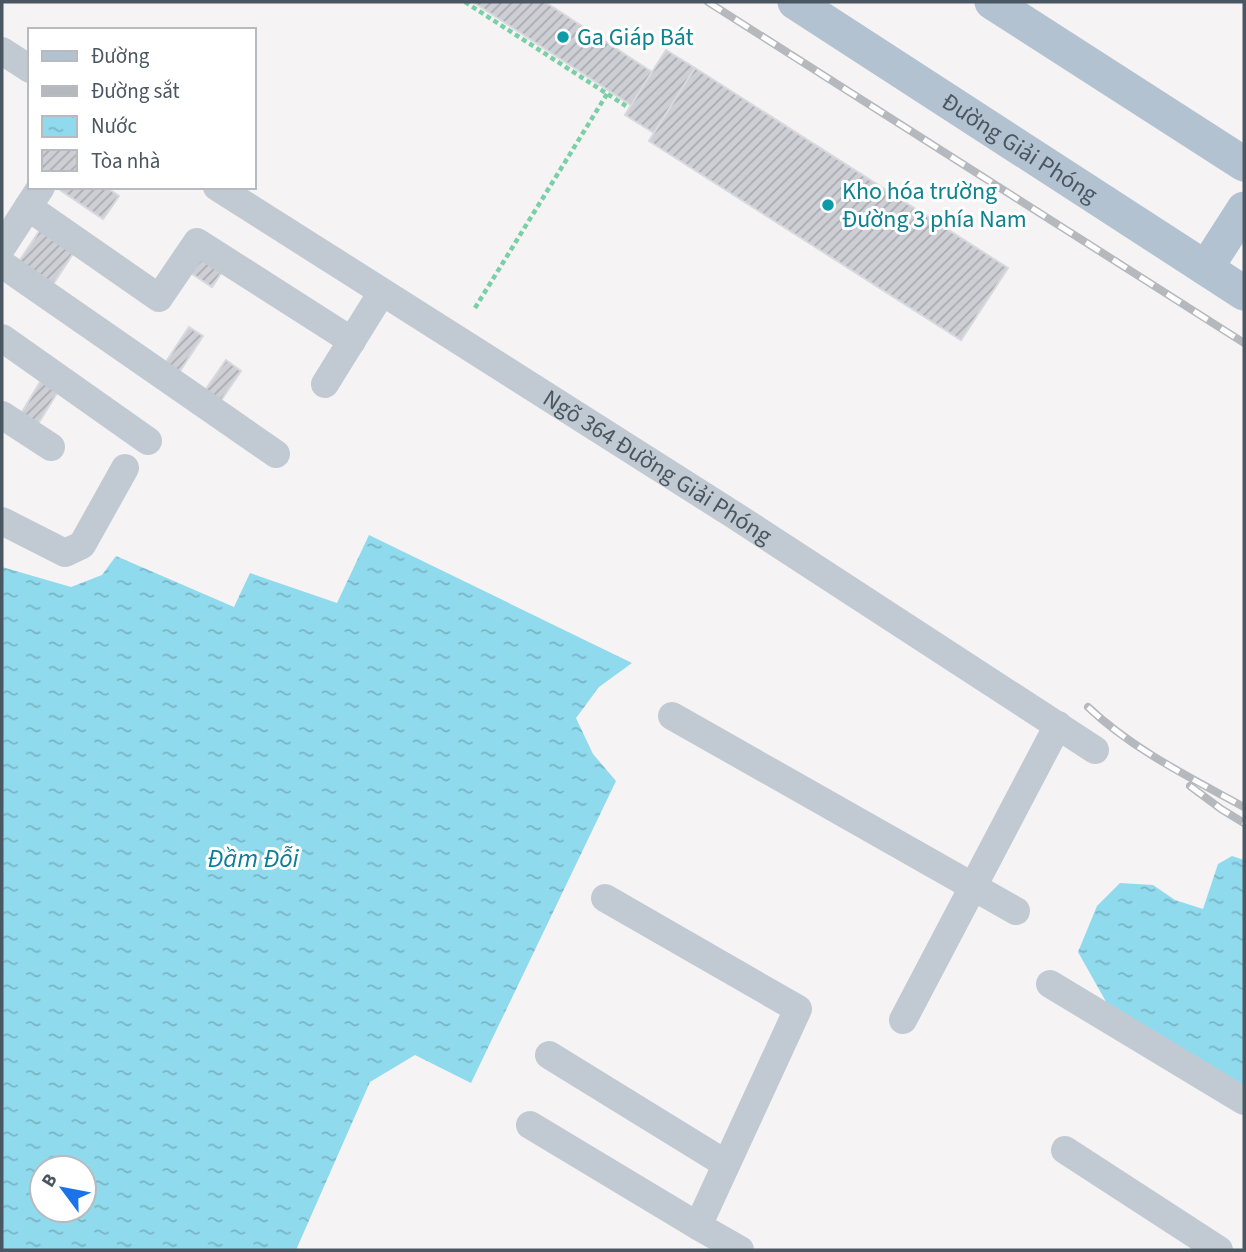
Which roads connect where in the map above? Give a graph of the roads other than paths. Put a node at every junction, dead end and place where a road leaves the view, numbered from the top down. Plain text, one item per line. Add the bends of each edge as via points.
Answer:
1 (794, 2) edge
2 (992, 2) edge
3 (2, 51) edge
4 (28, 68) edge
5 (1244, 164) edge
6 (220, 189) edge
7 (23, 204) edge
8 (1244, 209) edge
9 (2, 247) edge
10 (2, 264) edge
11 (1206, 268) junction
12 (382, 292) junction
13 (1244, 293) edge
14 (2, 338) edge
15 (352, 341) junction
16 (325, 384) dead end
17 (2, 415) edge
18 (148, 442) dead end
19 (51, 447) dead end
20 (276, 454) dead end
21 (125, 468) dead end
22 (2, 521) edge
23 (672, 716) dead end
24 (1058, 725) junction
25 (1095, 750) dead end
26 (973, 887) junction
27 (605, 898) dead end
28 (1016, 911) dead end
29 (1050, 984) dead end
30 (903, 1020) dead end
31 (549, 1055) dead end
32 (1244, 1101) edge
33 (530, 1125) dead end
34 (1065, 1150) dead end
35 (726, 1164) junction
36 (698, 1226) junction
37 (740, 1250) edge
38 (1219, 1250) edge

1 - 11 main road, Đường Giải Phóng
2 - 5 main road
3 - 4 lane
6 - 12 lane, Ngõ 364 Đường Giải Phóng
7 - 9 lane
7 - 15 lane via 159,298 197,242
8 - 11 main road
10 - 20 lane
11 - 13 main road, Đường Giải Phóng
12 - 15 lane
12 - 24 lane, Ngõ 364 Đường Giải Phóng
14 - 18 lane
15 - 16 lane
17 - 19 lane
21 - 22 lane via 82,545 65,552
23 - 26 lane
24 - 25 lane, Ngõ 364 Đường Giải Phóng
24 - 26 lane
26 - 28 lane
26 - 30 lane
27 - 35 lane via 798,1009
29 - 32 lane
31 - 35 lane
33 - 36 lane
34 - 38 lane
35 - 36 lane
36 - 37 lane

